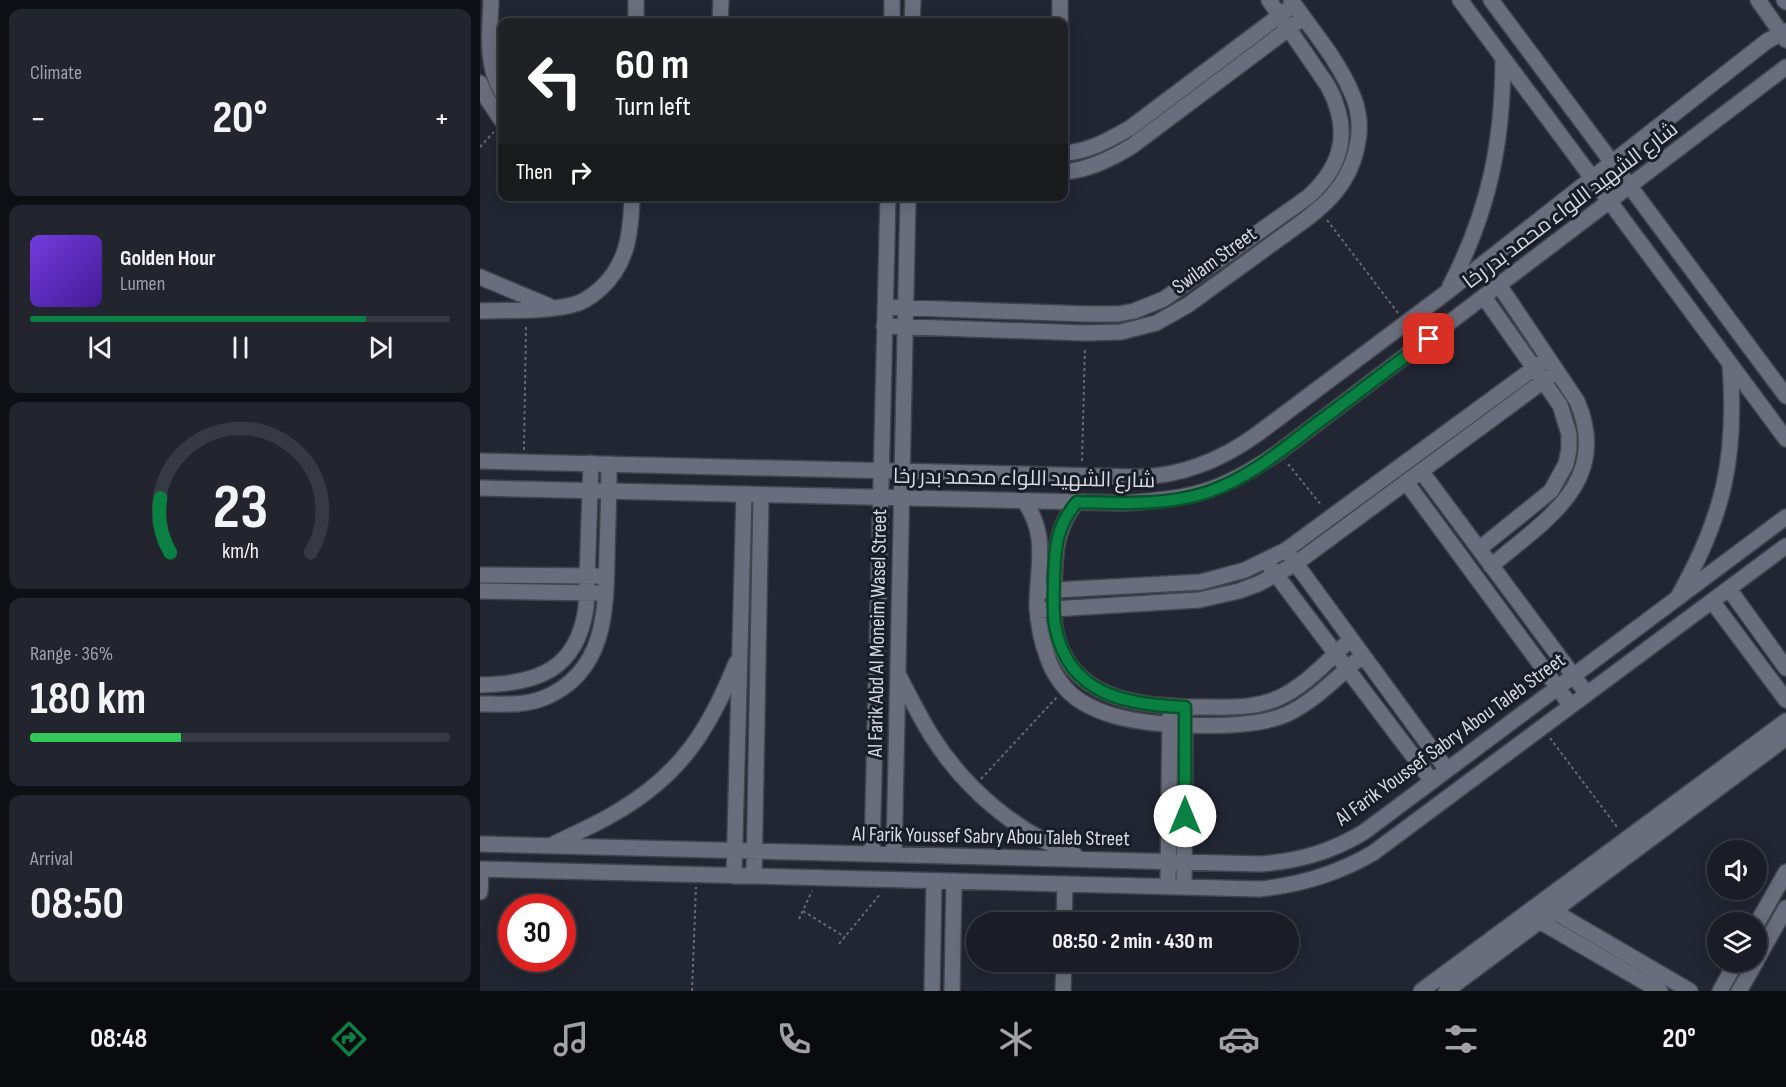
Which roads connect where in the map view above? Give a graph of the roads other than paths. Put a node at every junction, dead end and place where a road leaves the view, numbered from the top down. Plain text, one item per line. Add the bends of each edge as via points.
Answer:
1 (491, 0) edge
2 (636, 0) edge
3 (721, 0) edge
4 (892, 0) edge
5 (913, 0) edge
6 (1060, 0) edge
7 (1269, 0) edge
8 (1460, 0) edge
9 (1491, 0) edge
10 (1758, 0) edge
11 (1292, 2) edge
12 (1279, 16) junction
13 (636, 18) edge
14 (720, 18) edge
15 (892, 18) edge
16 (912, 18) edge
17 (1060, 18) edge
18 (1303, 18) junction
19 (1288, 29) junction
20 (1784, 34) edge
21 (1503, 58) junction
22 (1786, 67) edge
23 (480, 83) edge
24 (498, 83) edge
25 (498, 124) edge
26 (1068, 152) edge
27 (1612, 163) junction
28 (1068, 171) edge
29 (1593, 178) junction
30 (1630, 186) junction
31 (632, 201) edge
32 (888, 201) edge
33 (908, 201) edge
34 (1610, 201) junction
35 (480, 277) edge
36 (1499, 285) junction
37 (1446, 292) junction
38 (1484, 297) junction
39 (885, 307) junction
40 (906, 308) junction
41 (554, 309) junction
42 (480, 311) edge
43 (884, 326) junction
44 (905, 327) junction
45 (1548, 358) junction
46 (1730, 364) junction
47 (1534, 368) junction
48 (1557, 371) junction
49 (1543, 381) junction
50 (1786, 396) edge
51 (1786, 439) edge
52 (480, 461) edge
53 (591, 463) junction
54 (609, 464) junction
55 (881, 471) junction
56 (902, 471) junction
57 (1421, 471) junction
58 (1406, 482) junction
59 (480, 488) edge
60 (590, 491) junction
61 (609, 491) junction
62 (744, 494) junction
63 (761, 495) junction
64 (880, 498) junction
65 (901, 498) junction
66 (1024, 501) junction
67 (1077, 502) junction
68 (1786, 517) edge
69 (1786, 546) edge
70 (1479, 549) junction
71 (1286, 550) junction
72 (1266, 561) junction
73 (1295, 564) junction
74 (1491, 566) junction
75 (480, 575) edge
76 (1276, 575) junction
77 (588, 576) junction
78 (607, 576) junction
79 (1729, 588) junction
80 (480, 591) edge
81 (1038, 591) junction
82 (1054, 591) junction
83 (587, 592) junction
84 (606, 593) junction
85 (1678, 597) junction
86 (1712, 601) junction
87 (1054, 609) junction
88 (1037, 610) junction
89 (1350, 640) junction
90 (740, 652) junction
91 (1335, 654) junction
92 (1362, 656) junction
93 (1786, 668) edge
94 (1347, 669) junction
95 (897, 672) junction
96 (1574, 676) junction
97 (480, 685) edge
98 (1557, 688) junction
99 (1293, 690) junction
100 (1587, 694) junction
101 (1786, 700) edge
102 (480, 704) edge
103 (1245, 706) junction
104 (1302, 706) junction
105 (1571, 706) junction
106 (1177, 707) junction
107 (1786, 721) edge
108 (1177, 724) junction
109 (1246, 724) junction
110 (1786, 738) edge
111 (1447, 770) junction
112 (1432, 781) junction
113 (480, 844) edge
114 (549, 846) junction
115 (735, 851) junction
116 (754, 851) junction
117 (872, 854) junction
118 (894, 855) junction
119 (1087, 860) junction
120 (1168, 862) junction
121 (1185, 862) junction
122 (480, 869) edge
123 (1786, 872) edge
124 (734, 876) junction
125 (754, 876) junction
126 (934, 880) junction
127 (954, 881) junction
128 (1065, 884) junction
129 (1168, 886) junction
130 (1185, 887) junction
131 (480, 892) edge
132 (1539, 903) junction
133 (1786, 908) edge
134 (1553, 911) junction
135 (1064, 912) edge
136 (1763, 912) edge
137 (1526, 913) junction
138 (1540, 921) junction
139 (1767, 942) edge
140 (1064, 972) edge
141 (1730, 972) edge
142 (1750, 972) edge
143 (932, 991) edge
144 (951, 991) edge
145 (1063, 991) edge
146 (1421, 991) edge
147 (1446, 991) edge
148 (1660, 991) edge
149 (1690, 991) edge
150 (1720, 991) edge
151 (1740, 991) edge

1 - 24 street via 489,49
2 - 13 street
3 - 14 street
4 - 15 street
5 - 16 street
6 - 17 street
7 - 12 street, Swilam Street
8 - 21 street
9 - 27 street
10 - 20 street
11 - 12 street
11 - 18 street, Swilam Street
12 - 19 street, Swilam Street
12 - 26 street via 1130,128 1089,149
18 - 19 street
18 - 44 street, Swilam Street via 1345,80 1359,117 1359,136 1350,171 1342,186 1319,209 1173,315 1139,328 1085,333
19 - 28 street via 1132,146 1088,168
19 - 40 street, Swilam Street via 1336,101 1342,133 1333,168 1308,197 1164,299 1134,311 1102,314
20 - 27 street, شارع الشهيد اللواء محمد بدر رخا via 1767,41
21 - 29 street
21 - 37 street via 1501,128 1495,162 1476,229
22 - 30 street, شارع الشهيد اللواء محمد بدر رخا
23 - 25 street
27 - 29 street, شارع الشهيد اللواء محمد بدر رخا
27 - 30 street
29 - 34 street
29 - 37 street, شارع الشهيد اللواء محمد بدر رخا
30 - 34 street, شارع الشهيد اللواء محمد بدر رخا
30 - 50 street
31 - 41 street via 627,247 620,266 593,295 575,305
32 - 39 street, Al Farik Abd Al Moneim Wasel Street
33 - 40 street, Al Farik Abd Al Moneim Wasel Street
34 - 36 street, شارع الشهيد اللواء محمد بدر رخا
34 - 46 street
35 - 41 street
36 - 38 street, شارع الشهيد اللواء محمد بدر رخا
36 - 45 street
37 - 56 street, شارع الشهيد اللواء محمد بدر رخا via 1237,449 1215,460 1169,474 1138,477
38 - 47 street
38 - 67 street, شارع الشهيد اللواء محمد بدر رخا via 1279,452 1230,483 1185,498
39 - 40 street, Swilam Street
39 - 43 street, Al Farik Abd Al Moneim Wasel Street
40 - 44 street, Al Farik Abd Al Moneim Wasel Street
41 - 42 street
43 - 44 street, Swilam Street
43 - 55 street, Al Farik Abd Al Moneim Wasel Street
44 - 56 street, Al Farik Abd Al Moneim Wasel Street
45 - 47 street
45 - 48 street
46 - 51 street
46 - 85 street via 1733,405 1725,485 1714,524
47 - 49 street
47 - 71 street
48 - 49 street
48 - 74 street via 1584,417 1584,465 1561,507
49 - 57 street
49 - 70 street via 1566,419 1566,464 1551,491
52 - 53 street, شارع الشهيد اللواء محمد بدر رخا
53 - 54 street, شارع الشهيد اللواء محمد بدر رخا
53 - 60 street
54 - 55 street, شارع الشهيد اللواء محمد بدر رخا
54 - 61 street
55 - 56 street, شارع الشهيد اللواء محمد بدر رخا
55 - 64 street, Al Farik Abd Al Moneim Wasel Street
56 - 65 street, Al Farik Abd Al Moneim Wasel Street
57 - 58 street
57 - 70 street
58 - 73 street
58 - 98 street
59 - 60 street, شارع الشهيد اللواء محمد بدر رخا
60 - 61 street, شارع الشهيد اللواء محمد بدر رخا
60 - 77 street
61 - 62 street, شارع الشهيد اللواء محمد بدر رخا
61 - 78 street
62 - 63 street, شارع الشهيد اللواء محمد بدر رخا
62 - 90 street
63 - 64 street, شارع الشهيد اللواء محمد بدر رخا
63 - 116 street
64 - 65 street, شارع الشهيد اللواء محمد بدر رخا
64 - 117 street, Al Farik Abd Al Moneim Wasel Street
65 - 66 street, شارع الشهيد اللواء محمد بدر رخا
65 - 95 street, Al Farik Abd Al Moneim Wasel Street
66 - 67 street, شارع الشهيد اللواء محمد بدر رخا
66 - 81 street via 1039,532
67 - 82 street via 1064,519 1057,538
68 - 85 street, Al Farik Youssef Sabry Abou Taleb Street
69 - 79 street, Al Farik Youssef Sabry Abou Taleb Street
70 - 74 street
71 - 72 street
71 - 73 street
72 - 76 street
72 - 82 street via 1201,582
73 - 76 street
73 - 89 street
74 - 96 street
75 - 77 street
76 - 87 street via 1239,591 1199,600
76 - 91 street
77 - 78 street
77 - 83 street
78 - 84 street
79 - 86 street, Al Farik Youssef Sabry Abou Taleb Street
79 - 93 street
80 - 83 street
81 - 82 street
81 - 88 street
82 - 87 street
83 - 84 street
83 - 97 street via 583,627 577,641 555,667 525,682
84 - 102 street via 605,614 593,651 567,684 526,703
85 - 96 street, Al Farik Youssef Sabry Abou Taleb Street
86 - 100 street, Al Farik Youssef Sabry Abou Taleb Street
86 - 101 street
87 - 88 street
87 - 106 street via 1055,627 1067,661 1090,686 1122,699
88 - 108 street via 1047,657 1065,689 1080,701 1114,716
89 - 91 street
89 - 92 street
90 - 114 street via 707,725 667,776 618,812
90 - 115 street
91 - 94 street
91 - 99 street
92 - 94 street
92 - 111 street
94 - 104 street
94 - 112 street
95 - 118 street, Al Farik Abd Al Moneim Wasel Street
95 - 119 street via 933,738 973,788 1029,832
96 - 98 street, Al Farik Youssef Sabry Abou Taleb Street
96 - 100 street
98 - 105 street
98 - 111 street, Al Farik Youssef Sabry Abou Taleb Street
99 - 103 street via 1262,704
99 - 104 street
100 - 105 street, Al Farik Youssef Sabry Abou Taleb Street
103 - 106 street
103 - 109 street
104 - 109 street via 1285,715
105 - 130 street, Al Farik Youssef Sabry Abou Taleb Street via 1353,865 1285,886
106 - 108 street
107 - 132 street
108 - 109 street
108 - 120 street
108 - 121 street
110 - 134 street
111 - 112 street, Al Farik Youssef Sabry Abou Taleb Street
112 - 121 street, Al Farik Youssef Sabry Abou Taleb Street via 1364,832 1325,852 1260,864
113 - 114 street, Al Farik Youssef Sabry Abou Taleb Street
114 - 115 street, Al Farik Youssef Sabry Abou Taleb Street
115 - 116 street, Al Farik Youssef Sabry Abou Taleb Street
115 - 124 street
116 - 117 street, Al Farik Youssef Sabry Abou Taleb Street
116 - 125 street
117 - 118 street, Al Farik Youssef Sabry Abou Taleb Street
118 - 119 street, Al Farik Youssef Sabry Abou Taleb Street
119 - 120 street, Al Farik Youssef Sabry Abou Taleb Street
120 - 121 street, Al Farik Youssef Sabry Abou Taleb Street
120 - 129 street
121 - 130 street
122 - 124 street, Al Farik Youssef Sabry Abou Taleb Street
122 - 131 street
123 - 136 street
124 - 125 street, Al Farik Youssef Sabry Abou Taleb Street
125 - 126 street, Al Farik Youssef Sabry Abou Taleb Street
126 - 127 street, Al Farik Youssef Sabry Abou Taleb Street
126 - 143 street
127 - 128 street, Al Farik Youssef Sabry Abou Taleb Street
127 - 144 street
128 - 129 street, Al Farik Youssef Sabry Abou Taleb Street
128 - 135 street
129 - 130 street, Al Farik Youssef Sabry Abou Taleb Street
132 - 134 street
132 - 137 street
133 - 139 street
134 - 138 street
134 - 149 street
137 - 138 street
137 - 146 street
138 - 147 street
138 - 148 street
140 - 145 street
141 - 150 street
142 - 151 street

